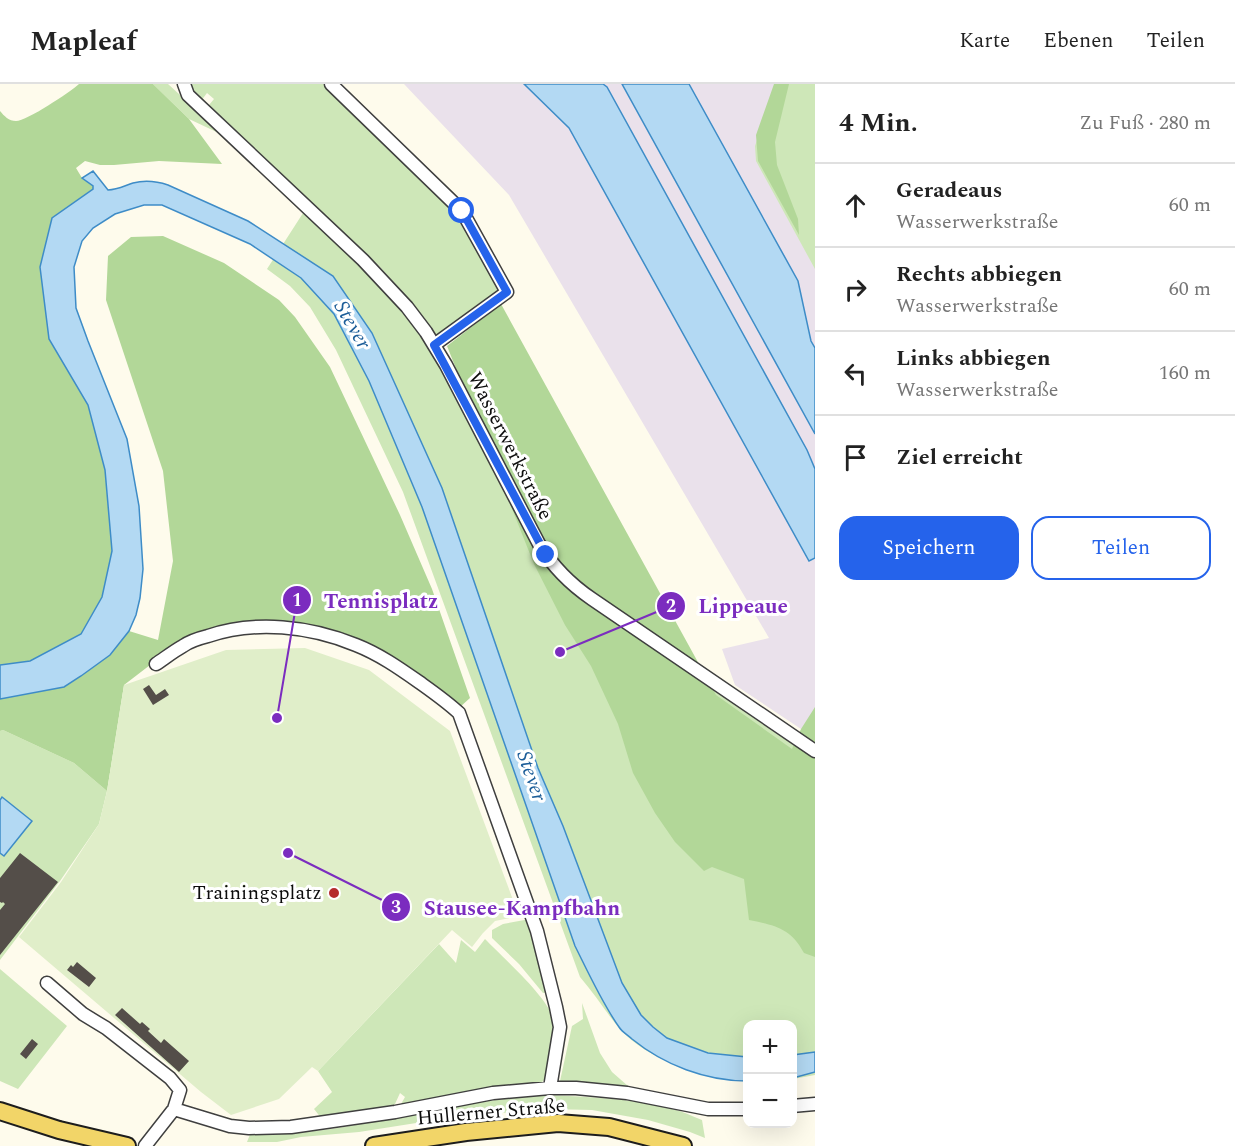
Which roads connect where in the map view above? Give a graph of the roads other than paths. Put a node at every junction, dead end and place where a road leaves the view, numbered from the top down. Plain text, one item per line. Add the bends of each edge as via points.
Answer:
1 (174, 84) edge
2 (331, 84) edge
3 (186, 89) edge
4 (434, 345) junction
5 (156, 664) dead end
6 (815, 751) edge
7 (47, 983) dead end
8 (550, 1088) junction
9 (815, 1104) edge
10 (797, 1106) edge
11 (174, 1109) junction
12 (743, 1109) edge
13 (0, 1111) edge
14 (127, 1146) edge
15 (145, 1146) edge
16 (374, 1146) edge
17 (683, 1146) edge

1 - 3 street, Wasserwerkstraße
2 - 4 street via 462,211 507,292
3 - 4 street, Wasserwerkstraße via 380,277
4 - 6 street, Wasserwerkstraße via 539,544 559,572 582,592
5 - 8 street via 183,646 232,629 306,630 380,656 459,713 537,931 556,1007 560,1027
7 - 11 street via 170,1078 180,1090
8 - 11 street via 493,1093 291,1127 230,1126
8 - 12 street via 627,1093 708,1109
9 - 10 street
11 - 15 street
13 - 14 main road
16 - 17 main road, Hullerner Straße via 558,1123 609,1127

